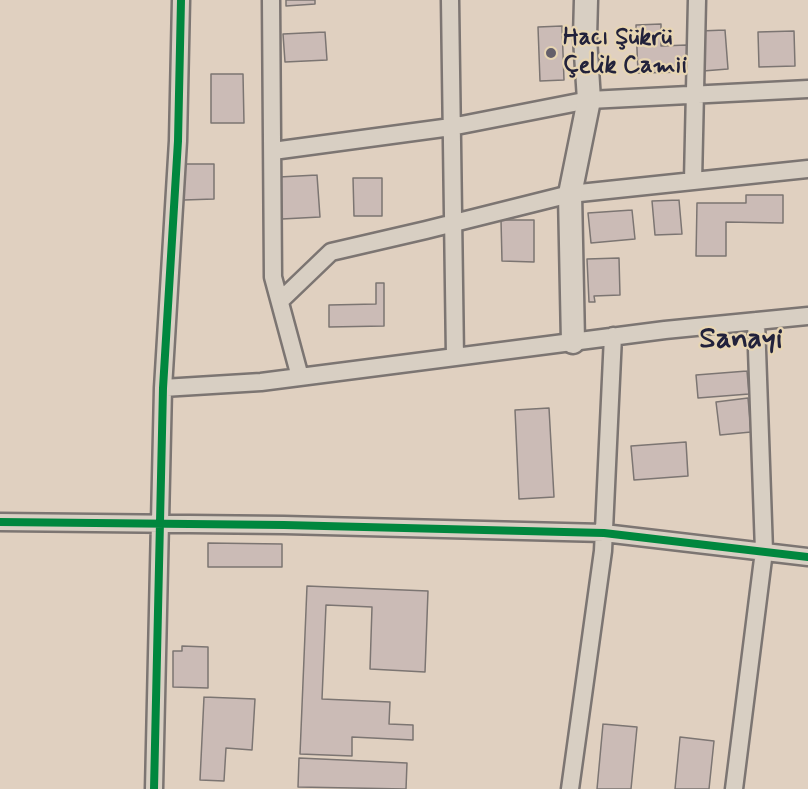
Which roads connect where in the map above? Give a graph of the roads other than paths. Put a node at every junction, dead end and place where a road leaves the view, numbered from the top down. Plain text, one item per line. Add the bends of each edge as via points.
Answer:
1 (181, 0) edge
2 (271, 0) edge
3 (450, 0) edge
4 (586, 0) edge
5 (697, 0) edge
6 (808, 89) edge
7 (695, 95) junction
8 (589, 100) junction
9 (451, 127) junction
10 (273, 151) junction
11 (808, 169) edge
12 (693, 181) junction
13 (570, 194) junction
14 (452, 224) junction
15 (280, 301) junction
16 (808, 316) edge
17 (756, 321) junction
18 (613, 336) junction
19 (573, 342) junction
20 (455, 357) junction
21 (300, 377) junction
22 (163, 388) junction
23 (0, 522) edge
24 (159, 524) junction
25 (604, 533) junction
26 (764, 551) junction
27 (808, 557) edge
28 (154, 789) edge
29 (570, 789) edge
30 (734, 789) edge

1 - 22 street via 178,141
2 - 10 street
3 - 9 street
4 - 8 street
5 - 7 street
6 - 7 street
7 - 8 street
7 - 12 street
8 - 9 street
8 - 13 street
9 - 10 street
9 - 14 street
10 - 15 street via 273,277
11 - 12 street
12 - 13 street
13 - 14 street
13 - 19 street
14 - 15 street via 331,252
14 - 20 street
15 - 21 street
16 - 17 street
17 - 18 street
17 - 26 street
18 - 19 street
18 - 25 street
19 - 20 street
20 - 21 street
21 - 22 street
22 - 24 street
23 - 24 street
24 - 25 street
24 - 28 street
25 - 26 street
25 - 29 street
26 - 27 street
26 - 30 street

